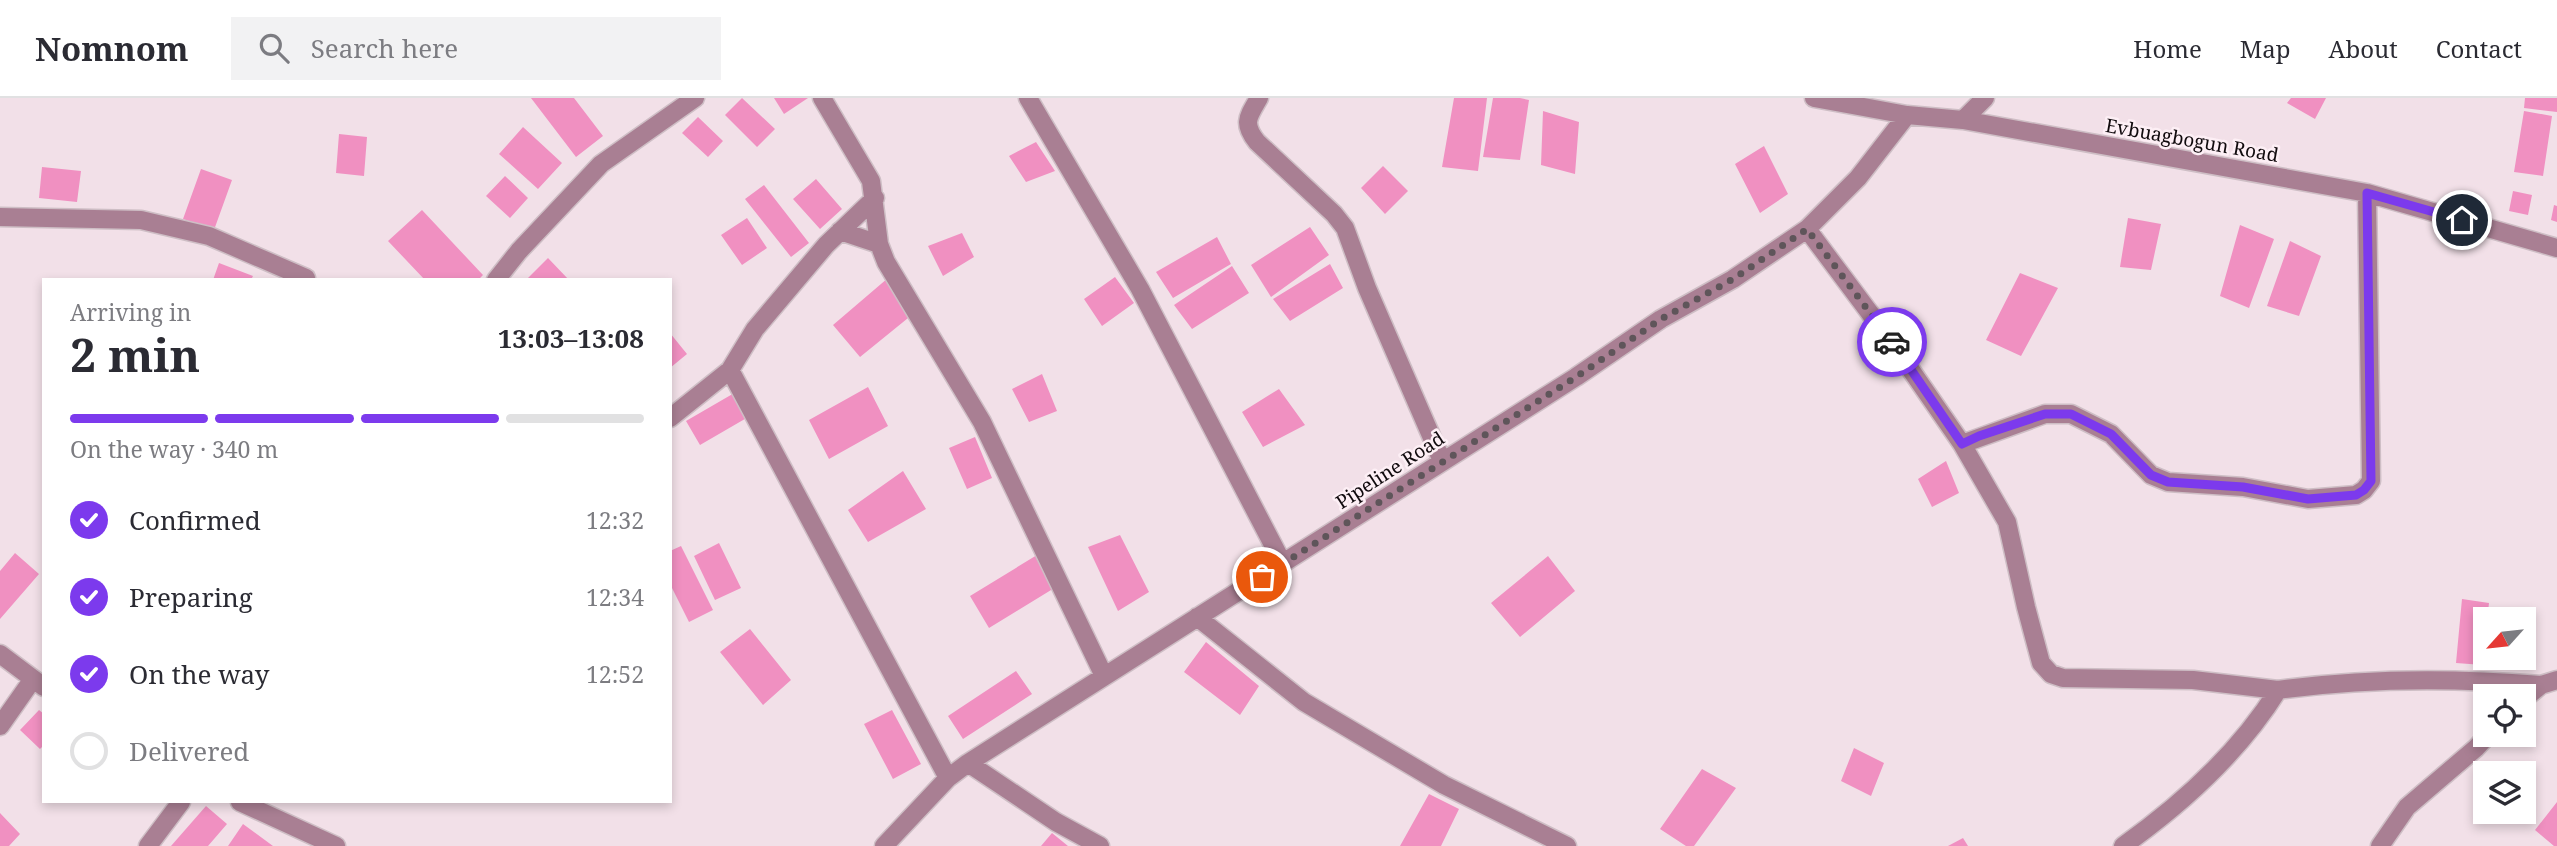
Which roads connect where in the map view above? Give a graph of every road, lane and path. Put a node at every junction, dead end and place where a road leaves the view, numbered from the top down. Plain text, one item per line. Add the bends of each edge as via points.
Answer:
1 (695, 98) edge
2 (822, 98) edge
3 (1028, 98) edge
4 (1259, 98) edge
5 (1814, 98) edge
6 (1985, 98) edge
7 (1907, 116) junction
8 (1963, 121) junction
9 (2367, 193) junction
10 (875, 198) junction
11 (0, 217) edge
12 (1807, 229) junction
13 (840, 231) junction
14 (879, 244) junction
15 (2557, 248) edge
16 (306, 278) dead end
17 (498, 278) edge
18 (730, 370) junction
19 (672, 416) edge
20 (1962, 444) junction
21 (1442, 461) junction
22 (1283, 564) junction
23 (1197, 617) junction
24 (0, 654) edge
25 (1104, 676) junction
26 (39, 683) edge
27 (2549, 683) edge
28 (2278, 690) junction
29 (0, 726) edge
30 (2477, 747) edge
31 (968, 763) junction
32 (948, 778) junction
33 (180, 803) edge
34 (242, 803) edge
35 (148, 846) edge
36 (336, 846) edge
37 (884, 846) edge
38 (1100, 846) edge
39 (1567, 846) edge
40 (2123, 846) edge
41 (2380, 846) edge

1 - 17 street via 601,164
2 - 10 street via 861,161
3 - 22 street via 1140,289
4 - 21 street via 1248,118 1249,131 1345,228
5 - 7 street, Evbuagbogun Road
6 - 8 street
7 - 8 street, Evbuagbogun Road
7 - 12 street, Pipeline Road via 1858,178
8 - 9 street, Evbuagbogun Road
9 - 15 street, Evbuagbogun Road
9 - 20 street via 2371,481 2356,495 2308,499 2243,487 2168,482 2151,475 2111,434 2071,414 2045,414
10 - 13 street
10 - 14 street
11 - 16 street via 141,220 209,236
12 - 20 street
12 - 21 street, Pipeline Road
13 - 14 street
13 - 18 street via 755,329
14 - 25 street via 902,291 982,422
18 - 19 street
18 - 32 street
20 - 28 street via 2007,522 2041,663 2051,674 2193,680
21 - 22 street, Pipeline Road
22 - 23 street, Pipeline Road
23 - 25 street, Pipeline Road
23 - 39 street via 1304,702 1444,785
24 - 26 street
25 - 31 street, Pipeline Road
26 - 29 street
27 - 28 street via 2318,684
28 - 40 street via 2218,764 2163,818
30 - 41 street via 2407,807
31 - 32 street, Pipeline Road
31 - 38 street
32 - 37 street, Pipeline Road
33 - 35 street
34 - 36 street

